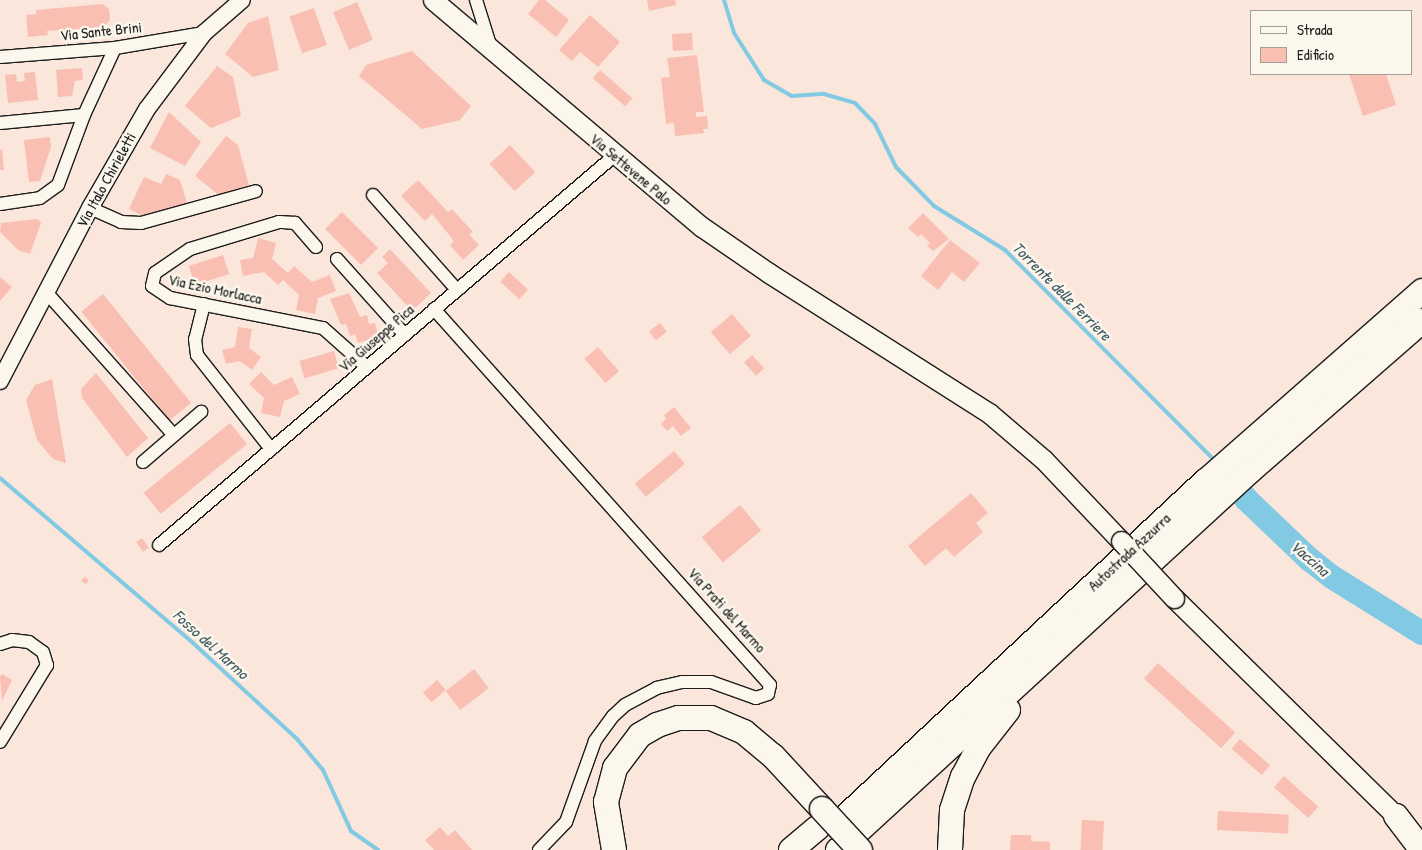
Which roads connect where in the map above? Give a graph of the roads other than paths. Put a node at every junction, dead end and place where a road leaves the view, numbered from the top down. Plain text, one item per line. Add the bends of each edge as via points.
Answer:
1 (242, 0) edge
2 (433, 0) edge
3 (476, 0) edge
4 (204, 33) junction
5 (115, 48) junction
6 (492, 51) junction
7 (0, 57) edge
8 (84, 114) junction
9 (0, 123) edge
10 (614, 156) junction
11 (256, 191) dead end
12 (373, 195) dead end
13 (0, 204) edge
14 (90, 208) junction
15 (316, 247) dead end
16 (337, 259) dead end
17 (457, 290) junction
18 (1422, 291) edge
19 (46, 292) junction
20 (204, 304) junction
21 (434, 310) junction
22 (1422, 321) edge
23 (405, 335) junction
24 (4, 363) edge
25 (367, 367) junction
26 (0, 381) edge
27 (201, 412) dead end
28 (174, 435) junction
29 (272, 449) junction
30 (143, 462) dead end
31 (1244, 462) junction
32 (1214, 489) junction
33 (159, 545) dead end
34 (1125, 587) junction
35 (0, 644) edge
36 (0, 742) edge
37 (1396, 816) junction
38 (833, 832) edge
39 (1422, 840) edge
40 (540, 850) edge
41 (614, 850) edge
42 (625, 850) edge
43 (791, 850) edge
44 (950, 850) edge
45 (1422, 850) edge

1 - 4 street, Via Italo Chirieletti
2 - 6 main road, Via Settevene Palo
3 - 6 street
4 - 5 street, Via Sante Brini
4 - 14 street, Via Italo Chirieletti via 147,109
5 - 7 street, Via Sante Brini
5 - 8 street
6 - 10 main road, Via Settevene Palo
8 - 9 street
8 - 13 street via 65,171 55,188 37,199
10 - 17 street, Via Giuseppe Pica
10 - 37 main road, Via Settevene Palo, bridge via 714,236 989,413 1044,460 1174,598
11 - 14 street via 136,224 120,222
12 - 17 street
14 - 19 street, Via Italo Chirieletti
15 - 20 street, Via Ezio Morlacca via 299,226 283,221 190,249 153,276 152,286 160,294
16 - 23 street
17 - 21 street, Via Giuseppe Pica
18 - 31 highway, Autostrada Azzurra
19 - 24 street, Via Italo Chirieletti
19 - 28 street
20 - 25 street, Via Ezio Morlacca via 323,328
20 - 29 street via 195,339 198,358
21 - 23 street, Via Giuseppe Pica
21 - 40 street, Via Prati del Marmo via 770,685 768,694 756,698 711,682 682,682 657,688 625,705 609,720 593,744 566,822
22 - 31 highway, Autostrada Azzurra
23 - 25 street, Via Giuseppe Pica
24 - 26 street, Via Italo Chirieletti
25 - 29 street, Via Giuseppe Pica
27 - 28 street
28 - 30 street
29 - 33 street, Via Giuseppe Pica
31 - 32 highway, Autostrada Azzurra
32 - 34 highway, Autostrada Azzurra
32 - 38 highway, Autostrada Azzurra via 1051,625 1000,663
34 - 38 highway, Autostrada Azzurra
34 - 44 highway via 1090,630 1010,706 985,739 967,768 954,802 949,831
35 - 36 street via 12,640 28,642 46,656 47,665
37 - 39 main road
37 - 45 highway
38 - 41 highway via 773,756 744,732 711,718 678,718 644,732 615,768 606,802
38 - 42 highway via 756,748 738,735 703,724 669,727 636,748 617,779 614,817
38 - 43 highway

